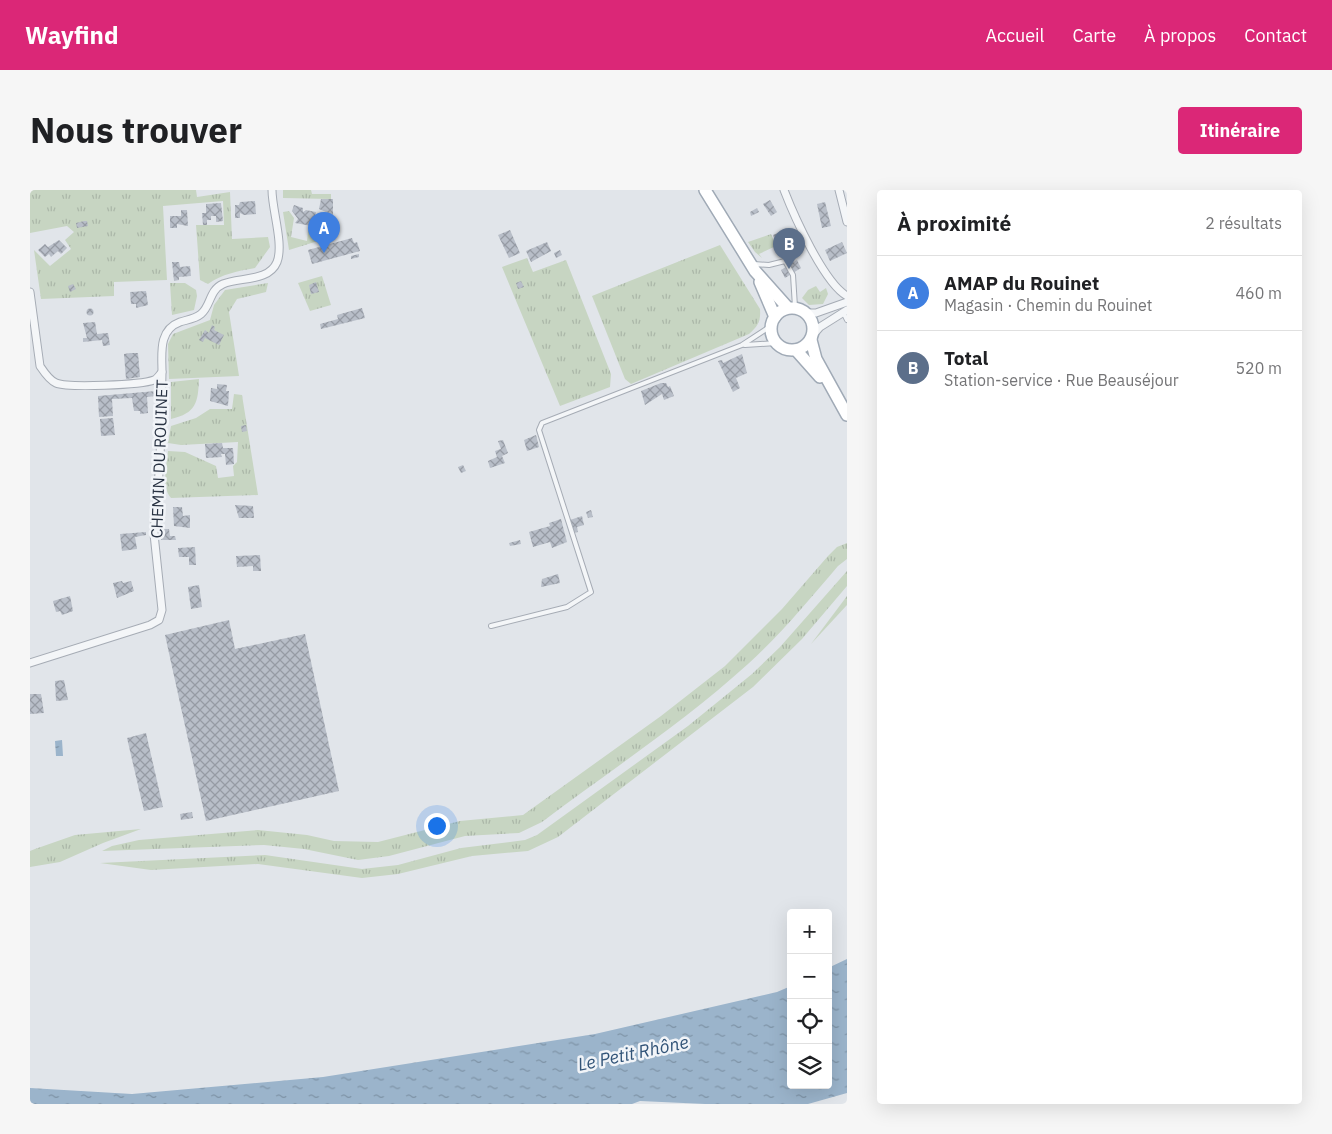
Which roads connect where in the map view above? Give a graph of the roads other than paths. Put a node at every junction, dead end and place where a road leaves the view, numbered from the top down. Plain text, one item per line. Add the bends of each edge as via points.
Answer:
1 (272, 190) edge
2 (699, 190) edge
3 (704, 190) edge
4 (784, 190) edge
5 (839, 190) edge
6 (720, 216) junction
7 (847, 222) edge
8 (753, 268) junction
9 (30, 292) edge
10 (847, 296) edge
11 (847, 302) edge
12 (792, 308) junction
13 (845, 311) edge
14 (807, 313) junction
15 (847, 320) edge
16 (773, 322) junction
17 (812, 337) junction
18 (776, 344) junction
19 (742, 345) junction
20 (796, 350) junction
21 (162, 372) junction
22 (832, 392) junction
23 (847, 415) edge
24 (491, 626) dead end
25 (30, 664) edge

1 - 21 street, CHEMIN DU ROUINET via 279,251 277,263 265,275 240,279 217,288 202,313 171,327 162,344
2 - 6 main road
3 - 6 main road
4 - 10 street via 831,282
5 - 7 street
6 - 8 main road
8 - 12 main road
8 - 12 lane via 785,261 793,275
8 - 16 main road
9 - 21 street, CHEMIN DU ROUINET via 40,366 56,383 126,384 155,380
11 - 14 street
12 - 14 main road
12 - 16 main road
13 - 15 lane
13 - 17 street via 820,326
14 - 17 main road via 813,323
16 - 18 main road via 772,336
16 - 19 lane
17 - 20 main road via 807,345
17 - 22 main road via 816,359
18 - 19 lane
18 - 20 main road
19 - 24 lane via 542,423 540,430 591,592 568,607
20 - 22 main road
21 - 25 street, CHEMIN DU ROUINET via 154,534 162,610 159,620
22 - 23 main road

